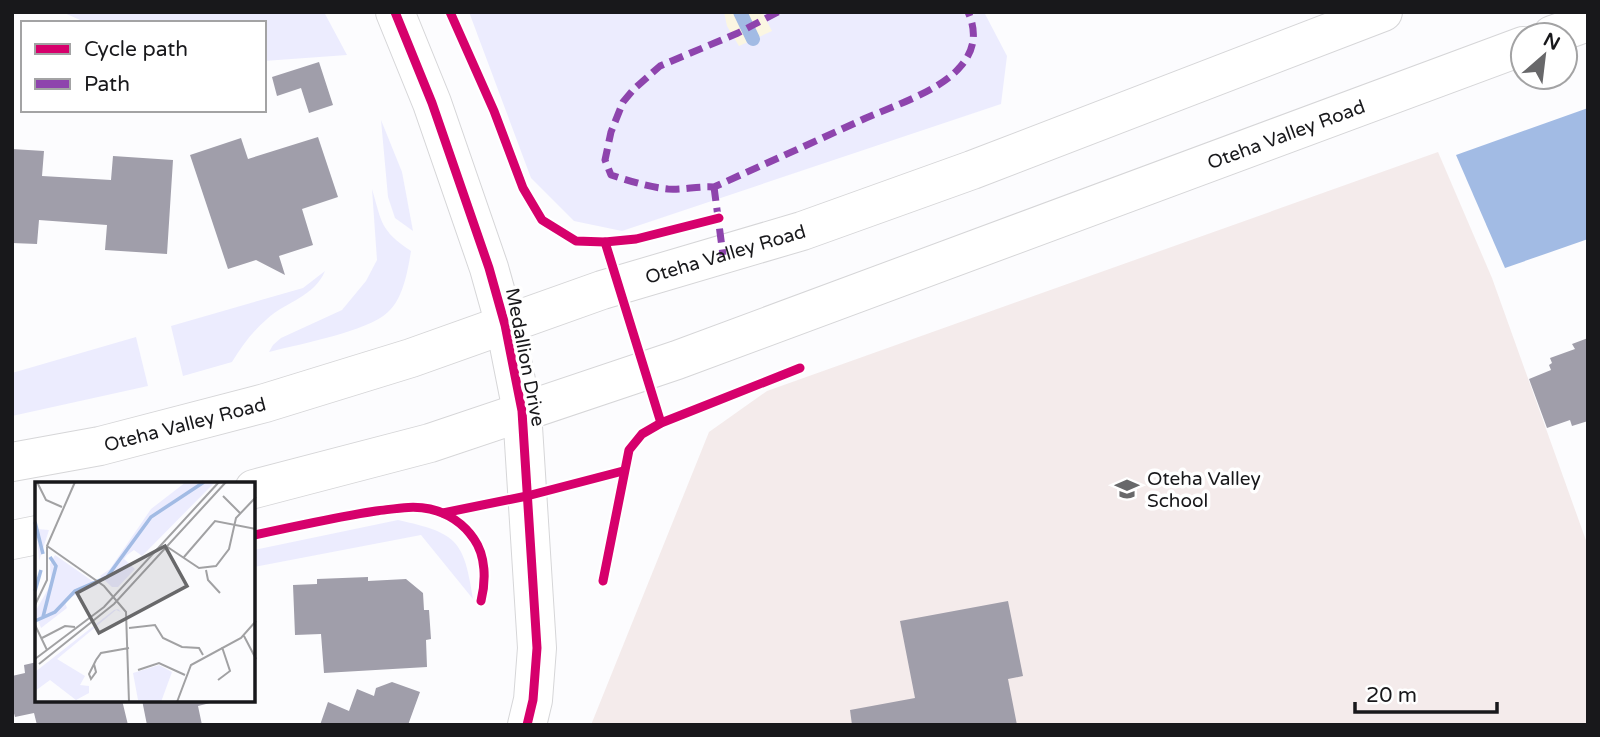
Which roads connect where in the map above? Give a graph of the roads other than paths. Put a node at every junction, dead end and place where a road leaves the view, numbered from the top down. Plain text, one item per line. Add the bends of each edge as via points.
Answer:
1 (395, 12) edge
2 (1383, 12) edge
3 (1509, 51) edge
4 (505, 325) junction
5 (522, 411) junction
6 (12, 462) edge
7 (256, 488) edge
8 (35, 535) edge
9 (12, 540) edge
10 (527, 725) edge

1 - 4 main road, Medallion Drive via 432,103
2 - 4 main road, Oteha Valley Road via 802,231 602,290
3 - 5 main road, Oteha Valley Road via 726,343
4 - 5 main road, Medallion Drive
4 - 6 main road, Oteha Valley Road via 257,405 100,446
5 - 7 main road, Oteha Valley Road via 430,443
5 - 10 main road, Medallion Drive via 537,648
8 - 9 main road

